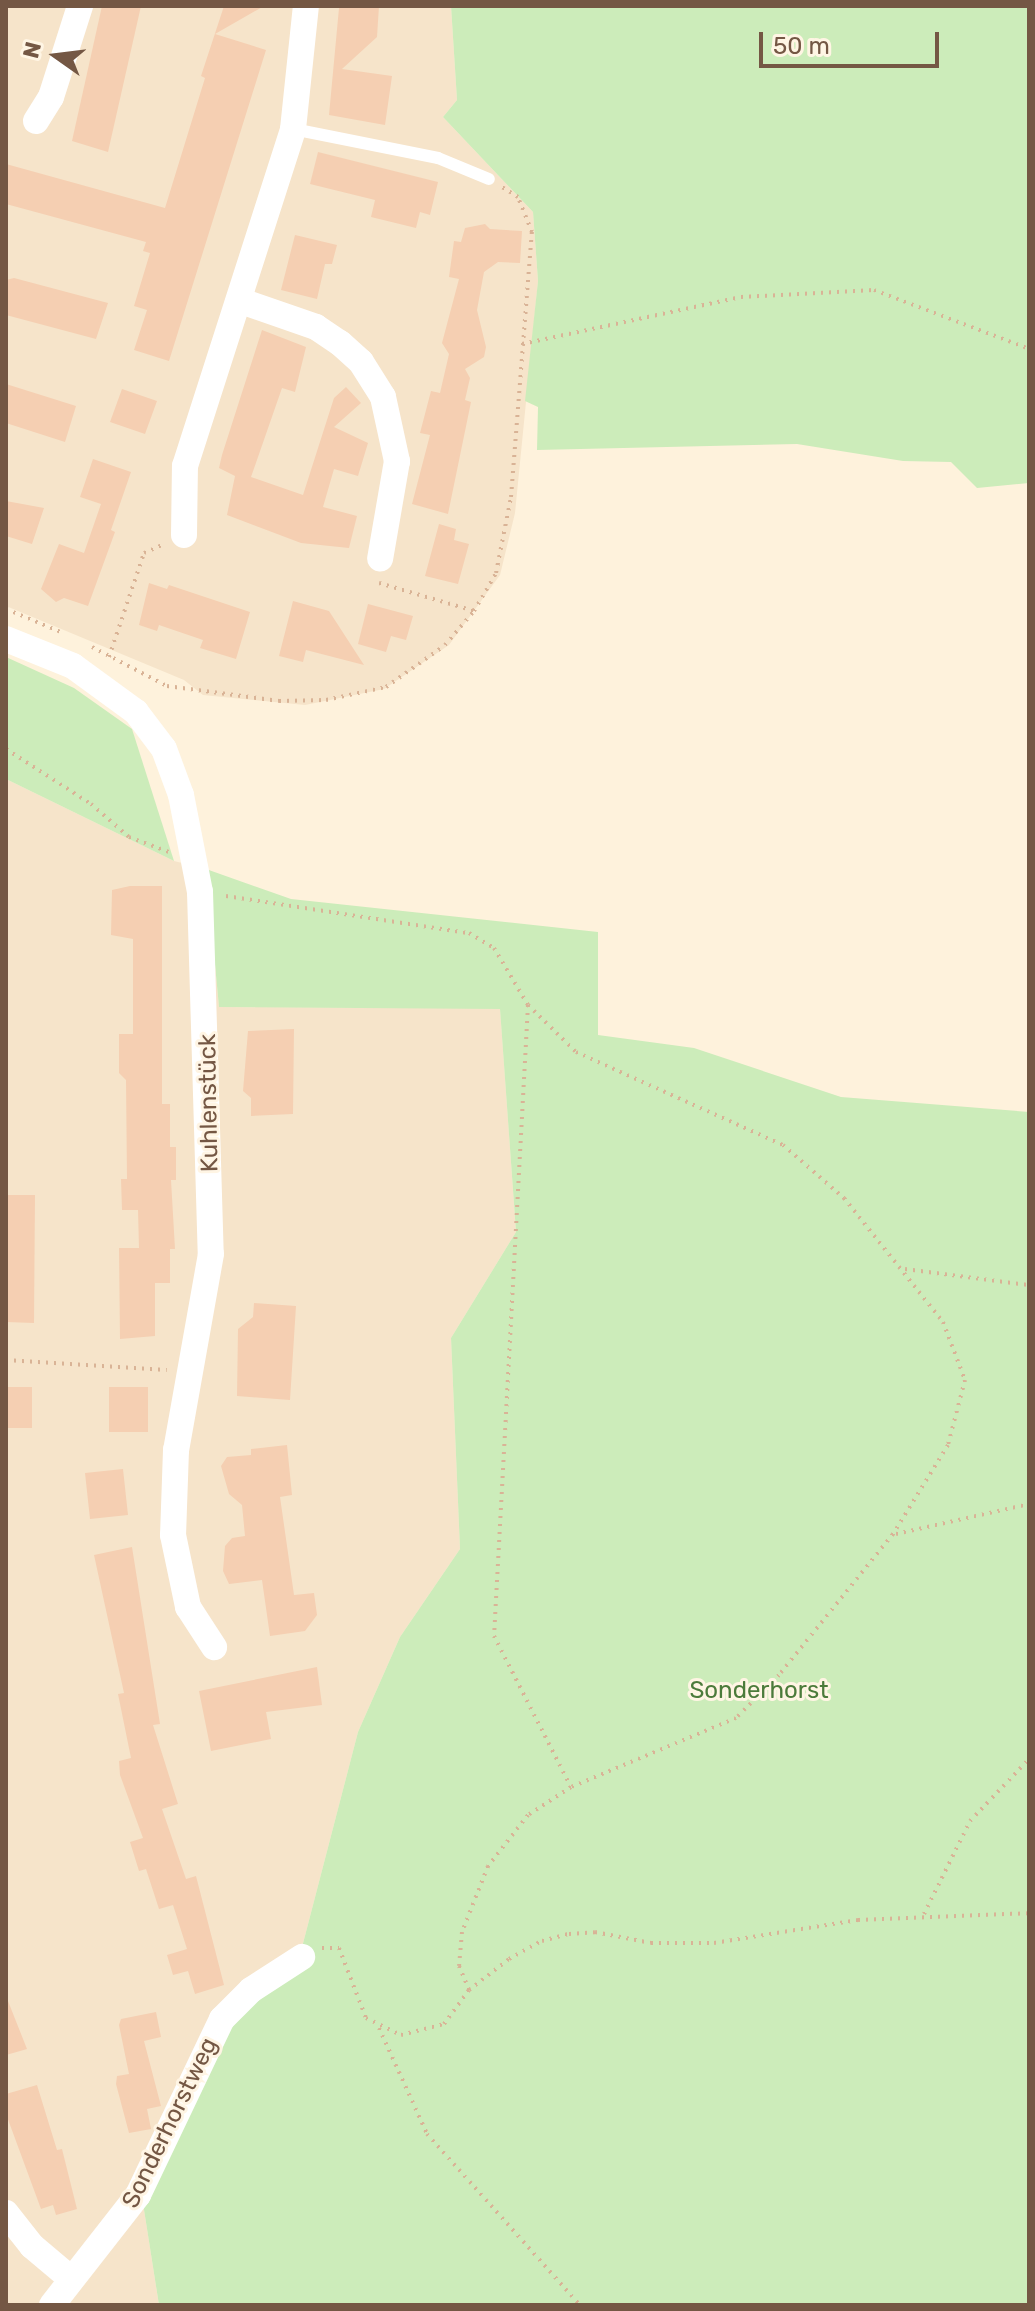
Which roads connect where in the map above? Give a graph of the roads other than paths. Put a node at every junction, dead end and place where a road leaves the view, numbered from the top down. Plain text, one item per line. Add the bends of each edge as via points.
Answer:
1 (80, 6) edge
2 (306, 6) edge
3 (36, 121) dead end
4 (293, 129) junction
5 (489, 179) dead end
6 (241, 301) junction
7 (184, 535) road end
8 (380, 559) road end
9 (6, 639) edge
10 (214, 1647) dead end
11 (302, 1957) road end
12 (6, 2213) edge
13 (70, 2278) junction
14 (52, 2305) edge

1 - 3 street via 51,97
2 - 4 street
4 - 5 lane via 438,158
4 - 6 street
6 - 7 street via 185,466
6 - 8 street via 316,327 340,343 361,362 383,397 397,461
9 - 10 street, Kuhlenstück via 73,666 136,712 168,761 181,795 200,892 211,1254 172,1490 173,1535 188,1607
11 - 13 street, Sonderhorstweg via 251,1990 222,2019 138,2195
12 - 13 street via 32,2246
13 - 14 street, Sonderhorstweg

